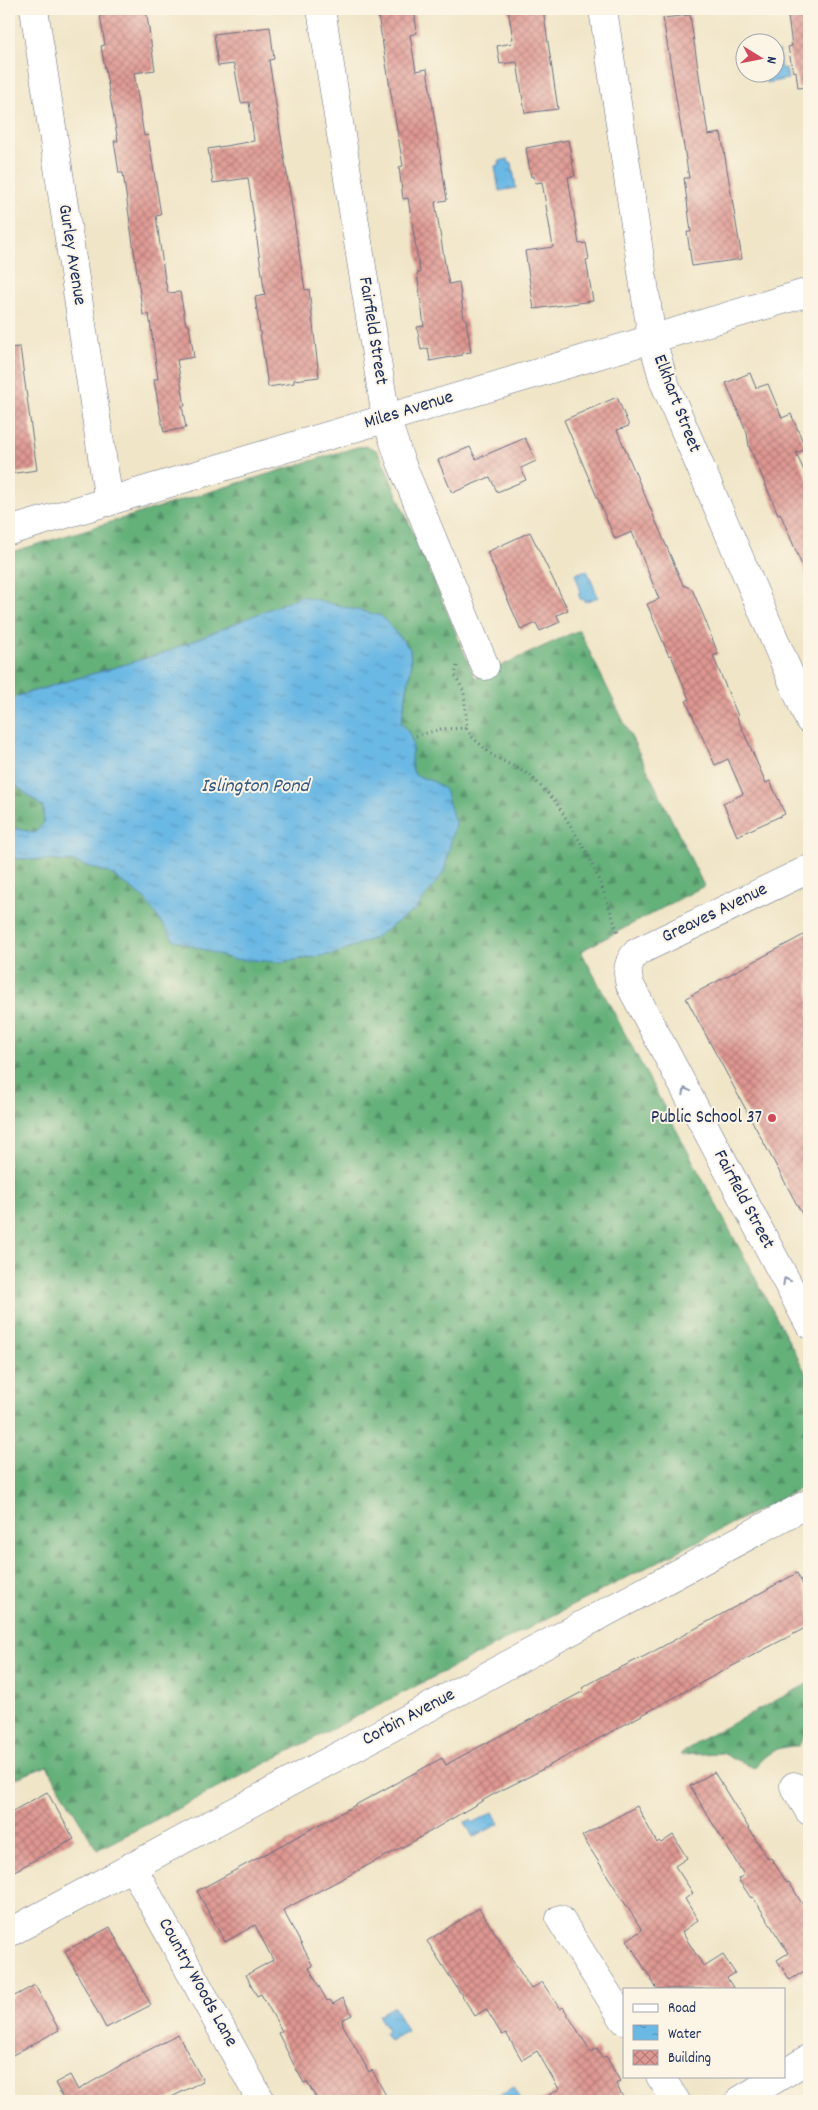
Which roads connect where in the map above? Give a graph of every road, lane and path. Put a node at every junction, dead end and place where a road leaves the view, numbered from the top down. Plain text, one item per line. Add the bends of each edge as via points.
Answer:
1 (34, 9) edge
2 (321, 9) edge
3 (603, 9) edge
4 (809, 292) edge
5 (652, 339) junction
6 (386, 418) junction
7 (109, 502) junction
8 (9, 531) edge
9 (483, 661) joint
10 (809, 720) edge
11 (468, 728) junction
12 (416, 736) dead end
13 (809, 869) edge
14 (629, 963) junction
15 (809, 1324) edge
16 (809, 1503) edge
17 (794, 1786) dead end
18 (809, 1811) edge
19 (132, 1866) junction
20 (560, 1919) dead end
21 (9, 1933) edge
22 (623, 2018) edge
23 (809, 2058) edge
24 (786, 2073) edge
25 (661, 2078) edge
26 (777, 2078) edge
27 (261, 2101) edge
28 (676, 2101) edge
29 (739, 2101) edge

1 - 7 street, Gurley Avenue
2 - 6 street, Fairfield Street
3 - 5 street, Elkhart Street
4 - 5 street, Miles Avenue
5 - 6 street, Miles Avenue
5 - 10 street, Elkhart Street via 664,382
6 - 7 street, Miles Avenue
6 - 9 street, Fairfield Street via 400,460
7 - 8 street, Miles Avenue
9 - 11 path via 460,663 455,671 464,692
11 - 12 path via 441,729
11 - 14 path via 486,750 530,775 556,802 587,853 604,890
13 - 14 street, Greaves Avenue via 636,952
15 -> 14 street, Fairfield Street via 630,985
16 - 19 street, Corbin Avenue
17 - 18 street
19 - 21 street, Corbin Avenue
19 - 27 street, Country Woods Lane
20 - 22 street
23 - 24 street
25 - 28 street
26 - 29 street

